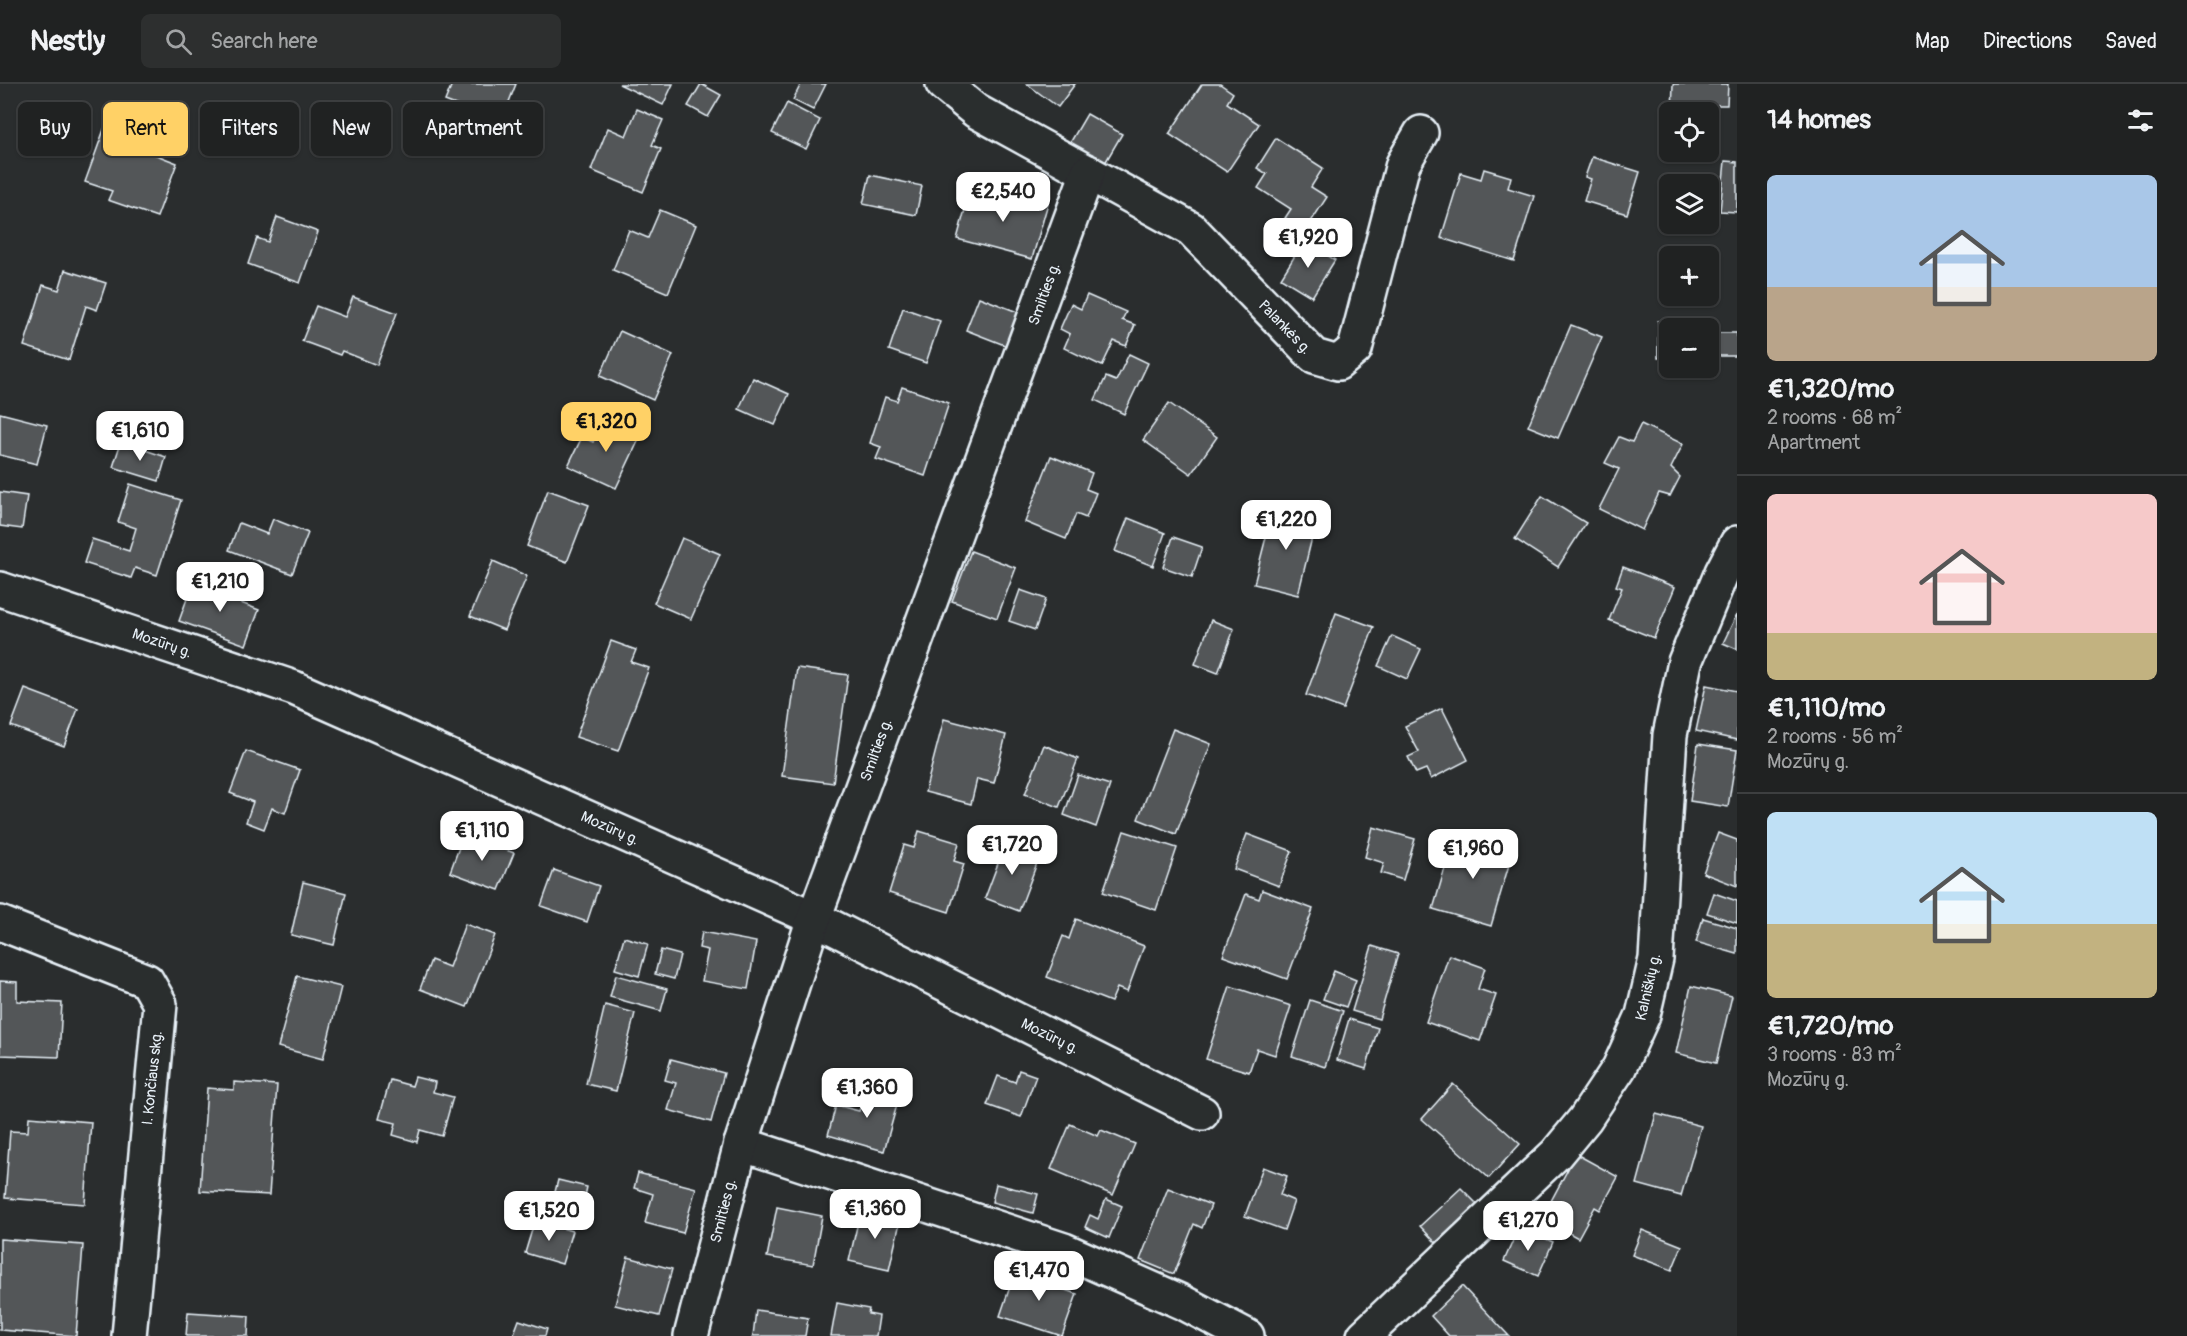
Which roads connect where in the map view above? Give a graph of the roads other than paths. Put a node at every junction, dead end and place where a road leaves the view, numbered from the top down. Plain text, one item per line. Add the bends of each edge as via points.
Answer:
1 (943, 84) edge
2 (1421, 133) dead end
3 (1088, 172) junction
4 (1737, 543) edge
5 (0, 589) edge
6 (814, 918) junction
7 (0, 923) edge
8 (1202, 1113) dead end
9 (741, 1144) junction
10 (129, 1336) edge
11 (692, 1336) edge
12 (1247, 1336) edge
13 (1364, 1336) edge

1 - 3 street, Palankės g. via 976,111
2 - 3 street, Palankės g. via 1403,164 1355,349 1338,363 1314,357 1191,229
3 - 6 street, Smilties g.
4 - 13 street, Kalniškių g. via 1685,662 1670,735 1656,959 1643,1015 1619,1068 1556,1154
5 - 6 street, Mozūrų g. via 294,688
6 - 8 street, Mozūrų g.
6 - 9 street, Smilties g.
7 - 10 street, I. Končiaus skg. via 147,981 160,1004
9 - 11 street, Smilties g.
9 - 12 street via 1064,1250 1184,1303

